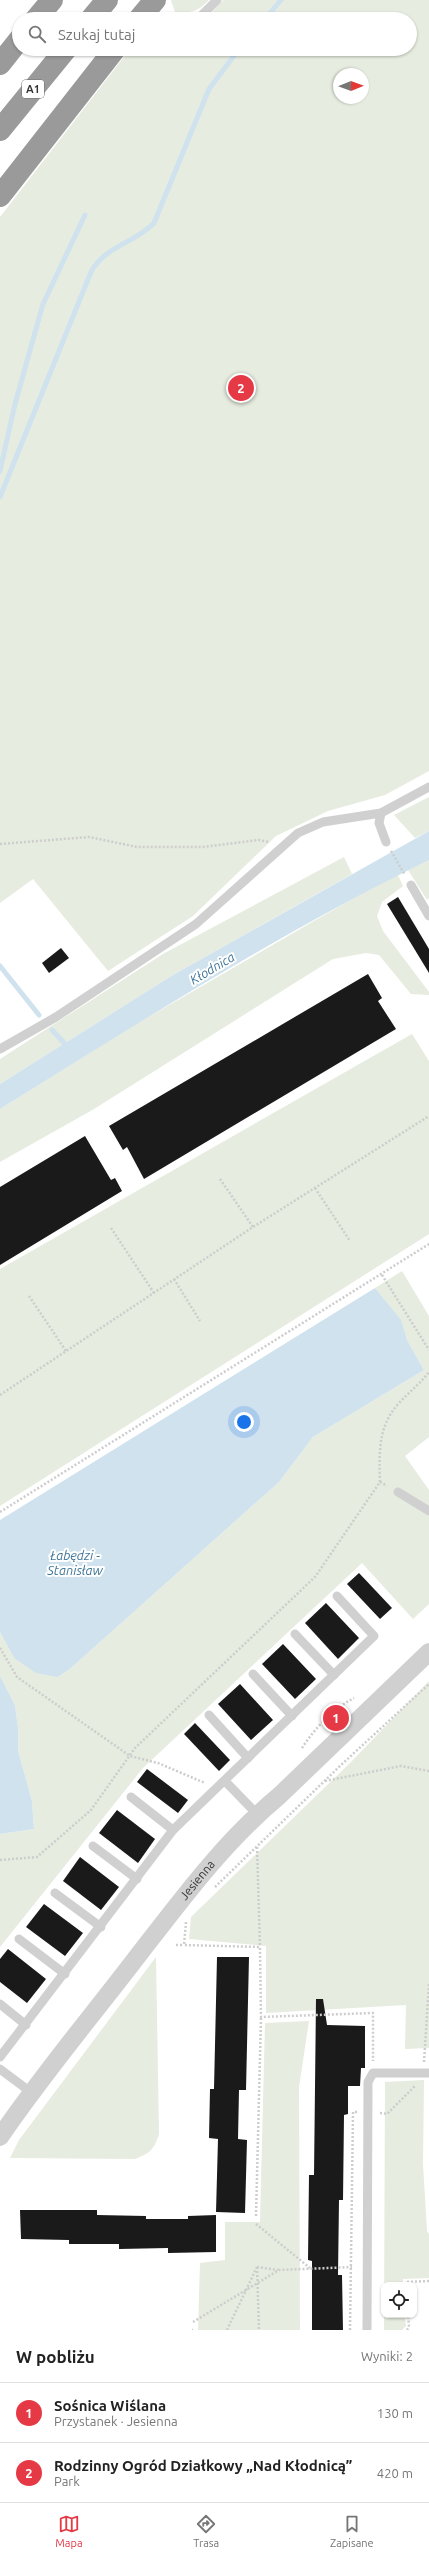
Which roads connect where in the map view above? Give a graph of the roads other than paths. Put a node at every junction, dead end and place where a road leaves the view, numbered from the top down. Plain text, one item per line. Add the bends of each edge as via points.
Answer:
1 (52, 0) edge
2 (107, 0) edge
3 (217, 0) edge
4 (42, 12) edge
5 (97, 12) edge
6 (205, 12) edge
7 (12, 49) edge
8 (60, 56) edge
9 (110, 56) edge
10 (0, 64) edge
11 (0, 130) edge
12 (0, 196) edge
13 (429, 787) edge
14 (381, 814) junction
15 (386, 842) road end
16 (411, 885) road end
17 (429, 916) edge
18 (0, 1049) edge
19 (398, 1492) road end
20 (429, 1511) edge
21 (337, 1596) dead end
22 (295, 1634) dead end
23 (429, 1652) edge
24 (253, 1674) dead end
25 (334, 1675) junction
26 (209, 1715) dead end
27 (292, 1716) junction
28 (248, 1758) junction
29 (225, 1781) junction
30 (131, 1797) dead end
31 (257, 1814) junction
32 (173, 1830) junction
33 (92, 1846) dead end
34 (137, 1879) junction
35 (55, 1893) dead end
36 (100, 1927) junction
37 (19, 1939) dead end
38 (65, 1974) junction
39 (0, 2004) edge
40 (26, 2025) junction
41 (0, 2058) edge
42 (0, 2070) edge
43 (426, 2073) edge
44 (32, 2093) junction
45 (0, 2138) edge
46 (367, 2330) edge

1 - 4 highway
2 - 5 highway
3 - 6 lane
7 - 10 highway
8 - 11 highway, A1
9 - 12 highway
13 - 14 lane
14 - 15 lane via 379,823
14 - 18 lane via 322,822 298,833 196,924 56,1018
16 - 17 lane
19 - 20 lane
21 - 25 lane via 374,1636
22 - 25 lane
23 - 31 street, Jesienna
24 - 27 lane
25 - 27 lane
26 - 28 lane
27 - 28 lane
28 - 29 lane
29 - 31 lane
29 - 32 lane
30 - 32 lane
31 - 44 street, Jesienna via 194,1884
32 - 34 lane
33 - 34 lane
34 - 36 lane
35 - 36 lane
36 - 38 lane
37 - 38 lane
38 - 40 lane
39 - 40 lane
40 - 41 lane
42 - 44 lane
43 - 46 lane via 373,2074 368,2082
44 - 45 street, Jesienna

